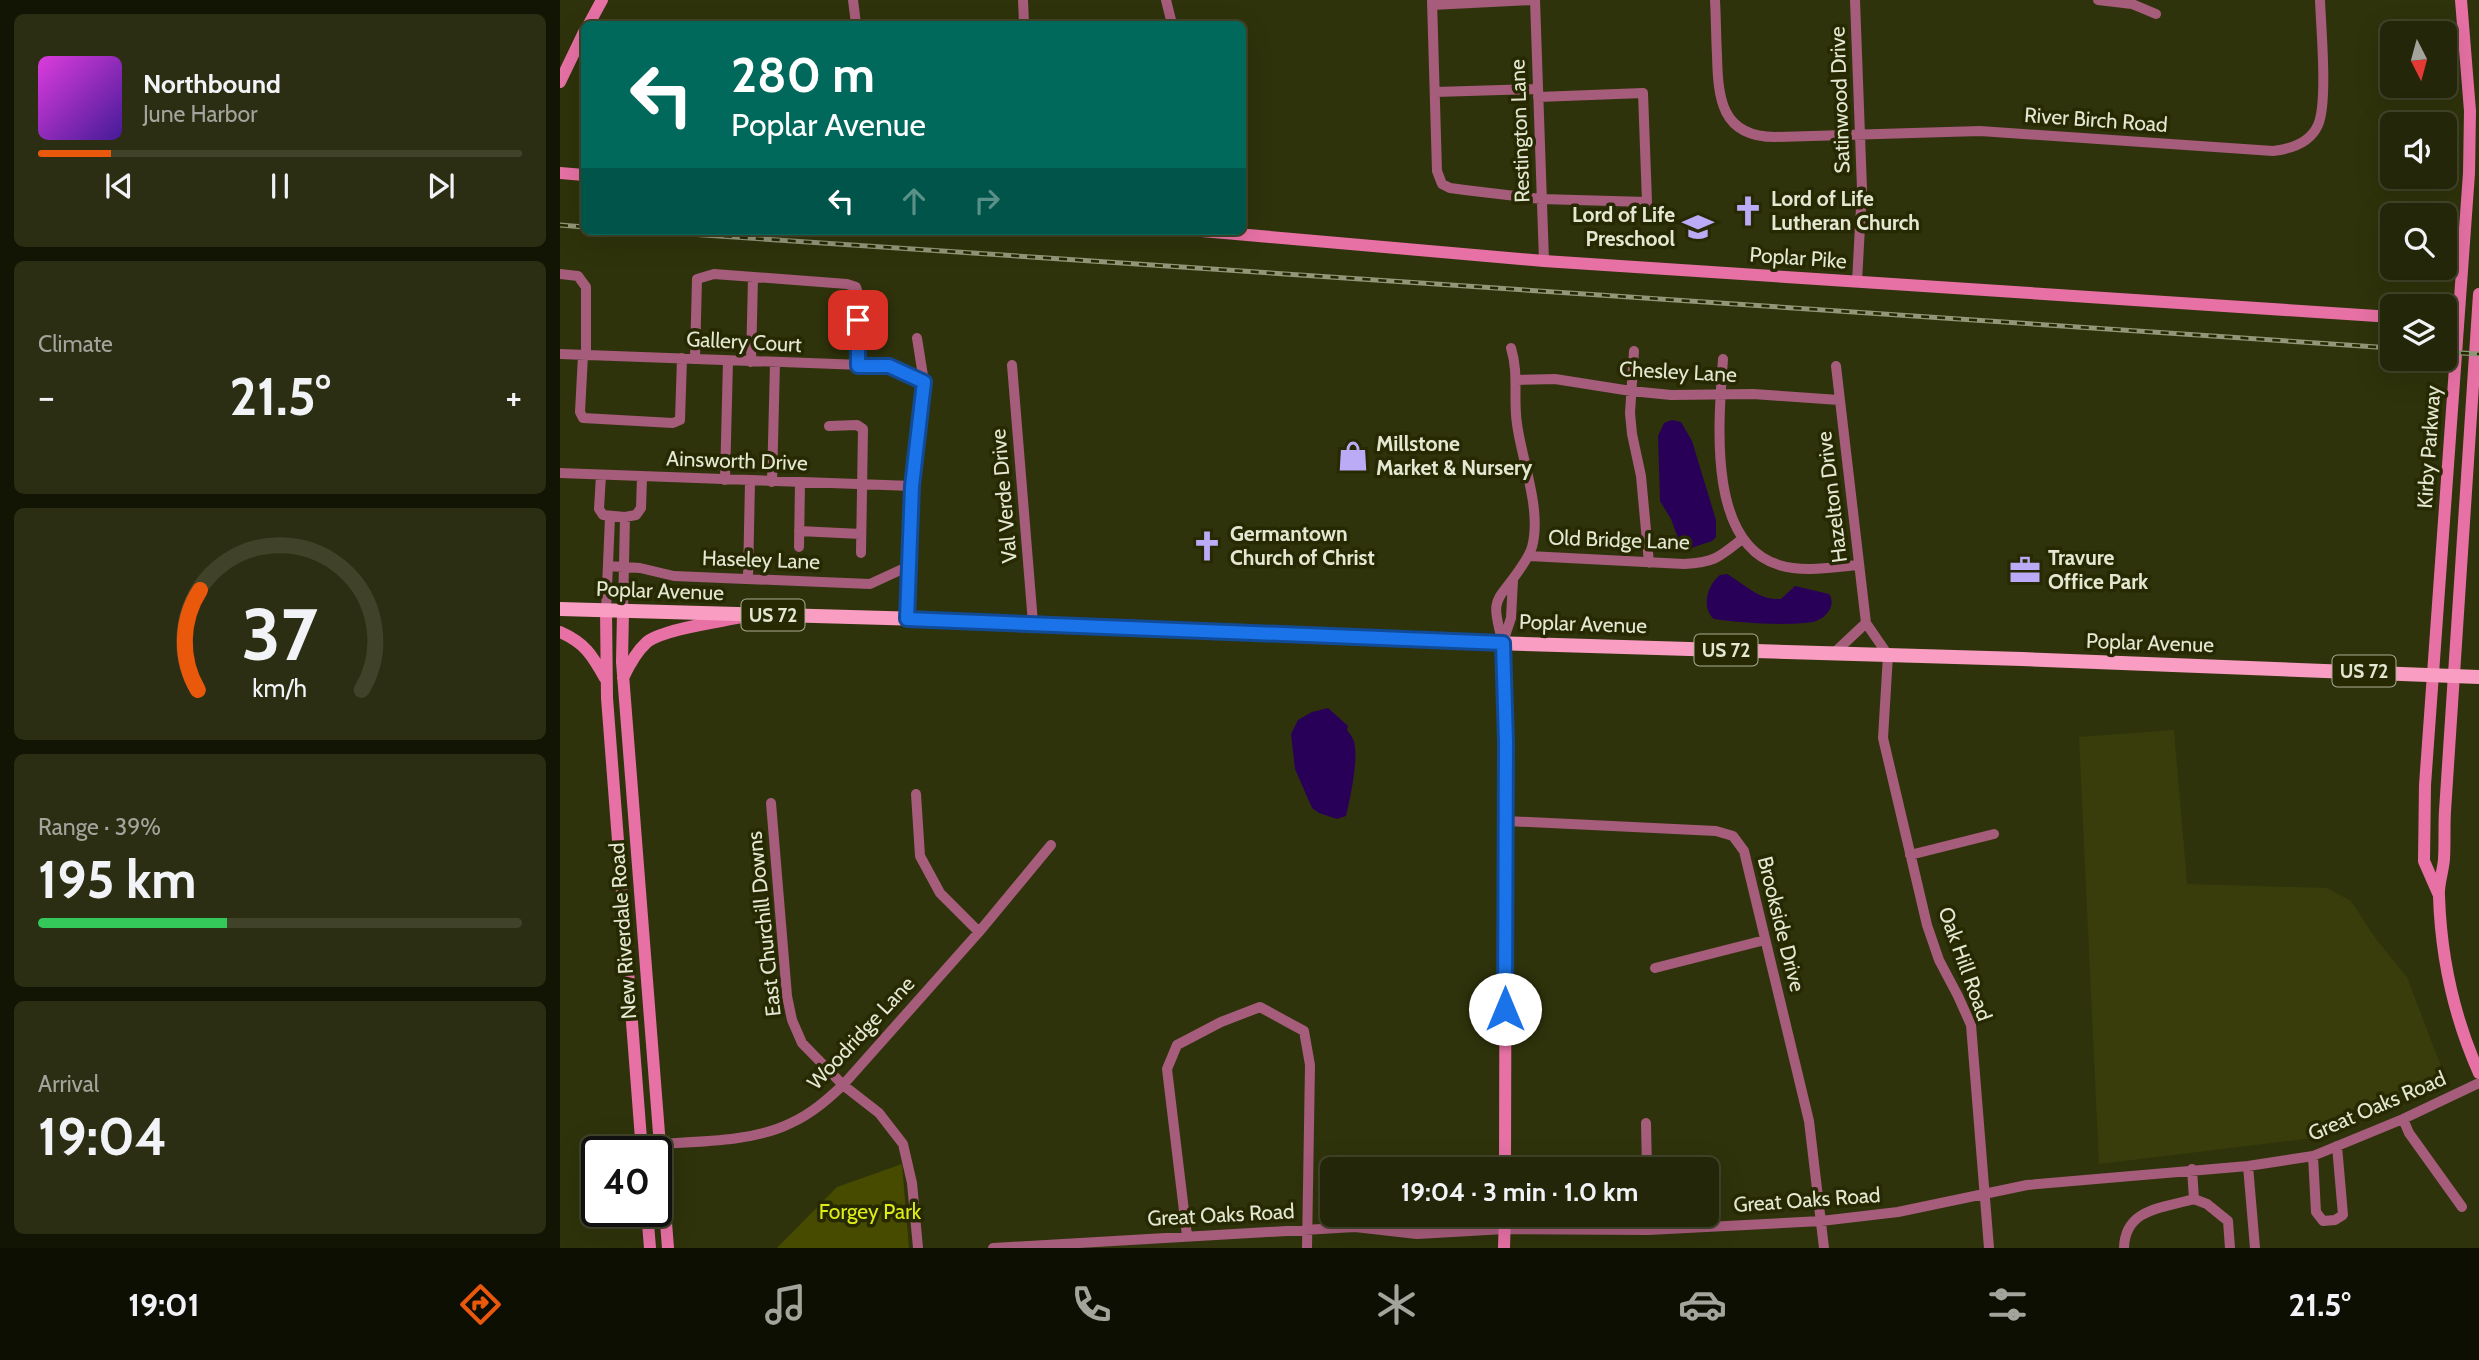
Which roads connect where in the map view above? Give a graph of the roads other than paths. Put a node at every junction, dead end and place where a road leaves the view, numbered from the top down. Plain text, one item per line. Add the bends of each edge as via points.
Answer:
1 (602, 0) edge
2 (853, 0) edge
3 (1023, 0) edge
4 (1166, 0) edge
5 (1533, 0) edge
6 (1715, 0) edge
7 (1855, 0) edge
8 (2098, 0) edge
9 (2320, 0) edge
10 (2461, 0) edge
11 (1432, 2) edge
12 (2156, 14) dead end
13 (591, 21) edge
14 (856, 21) edge
15 (1024, 21) edge
16 (1171, 21) edge
17 (581, 36) edge
18 (564, 60) edge
19 (560, 82) edge
20 (1435, 92) junction
21 (1538, 93) junction
22 (1861, 134) junction
23 (560, 173) edge
24 (581, 175) edge
25 (1541, 199) junction
26 (1246, 235) edge
27 (1545, 261) junction
28 (560, 274) edge
29 (753, 278) junction
30 (1857, 282) junction
31 (2454, 294) edge
32 (2479, 294) edge
33 (2380, 316) edge
34 (2457, 321) edge
35 (2478, 322) edge
36 (917, 338) dead end
37 (1511, 348) dead end
38 (1634, 351) dead end
39 (560, 354) edge
40 (584, 355) junction
41 (682, 358) junction
42 (695, 359) junction
43 (1723, 359) dead end
44 (729, 361) junction
45 (751, 362) junction
46 (775, 363) junction
47 (1012, 365) dead end
48 (858, 366) junction
49 (1836, 366) dead end
50 (2448, 371) edge
51 (1516, 380) junction
52 (924, 382) junction
53 (1631, 391) junction
54 (1720, 395) junction
55 (1839, 400) junction
56 (829, 426) dead end
57 (560, 474) edge
58 (601, 475) junction
59 (642, 477) junction
60 (725, 480) junction
61 (750, 481) junction
62 (772, 482) junction
63 (800, 483) junction
64 (863, 486) junction
65 (912, 486) junction
66 (610, 517) junction
67 (625, 517) junction
68 (799, 531) junction
69 (861, 534) junction
70 (1742, 539) junction
71 (799, 547) dead end
72 (861, 553) dead end
73 (1529, 556) junction
74 (1649, 562) junction
75 (1859, 565) junction
76 (608, 566) junction
77 (909, 566) junction
78 (623, 567) junction
79 (748, 579) junction
80 (1514, 579) junction
81 (560, 609) edge
82 (606, 611) junction
83 (623, 612) junction
84 (753, 615) junction
85 (907, 619) junction
86 (1033, 623) junction
87 (1866, 623) junction
88 (560, 632) edge
89 (1503, 643) junction
90 (1834, 653) junction
91 (1888, 655) junction
92 (2432, 674) junction
93 (2454, 675) junction
94 (2479, 677) edge
95 (606, 679) junction
96 (623, 679) junction
97 (916, 794) dead end
98 (771, 803) dead end
99 (1506, 821) junction
100 (1994, 834) dead end
101 (1051, 845) dead end
102 (1910, 855) junction
103 (2438, 893) junction
104 (979, 932) junction
105 (1765, 940) junction
106 (1655, 968) dead end
107 (2479, 1073) edge
108 (2479, 1083) edge
109 (843, 1085) junction
110 (2403, 1119) junction
111 (1646, 1123) dead end
112 (641, 1136) edge
113 (658, 1136) edge
114 (672, 1142) edge
115 (2337, 1146) junction
116 (2313, 1156) junction
117 (1505, 1157) edge
118 (1647, 1157) edge
119 (2248, 1166) junction
120 (2192, 1169) junction
121 (1983, 1194) junction
122 (2194, 1199) junction
123 (2462, 1207) dead end
124 (1821, 1221) junction
125 (648, 1227) edge
126 (666, 1227) edge
127 (1505, 1229) junction
128 (1308, 1230) junction
129 (1648, 1230) joint
130 (1187, 1236) junction
131 (650, 1248) edge
132 (668, 1248) edge
133 (918, 1248) edge
134 (993, 1248) edge
135 (1307, 1248) edge
136 (1504, 1248) edge
137 (1824, 1248) edge
138 (1989, 1248) edge
139 (2124, 1248) edge
140 (2230, 1248) edge
141 (2255, 1248) edge

1 - 13 main road
2 - 14 street
3 - 15 street
4 - 16 street
5 - 11 street
5 - 21 street, Restington Lane
6 - 22 street, River Birch Road via 1720,98 1738,126 1767,137
7 - 22 street, Satinwood Drive
8 - 12 street via 2133,4
9 - 22 street, River Birch Road via 2320,118 2312,134 2295,147 2264,151 1980,131
10 - 31 main road, Kirby Parkway via 2470,111 2469,173
11 - 20 street
17 - 18 main road
18 - 19 main road
20 - 21 street
20 - 25 street via 1443,184
21 - 25 street, Restington Lane
21 - 25 street via 1643,93 1647,202
22 - 30 street, Satinwood Drive
23 - 24 main road
25 - 27 street, Restington Lane
26 - 27 main road, Poplar Pike
27 - 30 main road, Poplar Pike
28 - 40 street via 578,276 586,287
29 - 42 street via 707,274 697,279
29 - 45 street
29 - 48 street via 856,287
30 - 33 main road, Poplar Pike
32 - 35 main road, Kirby Parkway
34 - 35 main road
35 - 93 main road, Kirby Parkway
36 - 52 street
37 - 51 street
38 - 53 street
39 - 40 street, Gallery Court
40 - 41 street, Gallery Court
40 - 41 street via 583,418 673,423 680,420
41 - 42 street, Gallery Court
42 - 44 street, Gallery Court
43 - 54 street
44 - 45 street, Gallery Court
44 - 60 street
45 - 46 street, Gallery Court
46 - 48 street, Gallery Court
46 - 62 street
47 - 86 street, Val Verde Drive
48 - 52 street, Gallery Court via 889,366
49 - 55 street, Hazelton Drive
50 - 92 main road, Kirby Parkway
51 - 53 street, Chesley Lane via 1555,379
51 - 73 street via 1517,423 1531,486 1533,546
52 - 65 street
53 - 54 street, Chesley Lane
53 - 74 street via 1632,434
54 - 55 street, Chesley Lane
54 - 70 street via 1721,463 1731,517
55 - 75 street, Hazelton Drive
56 - 64 street via 863,429
57 - 58 street, Ainsworth Drive
58 - 59 street, Ainsworth Drive
58 - 66 street via 599,509
59 - 60 street, Ainsworth Drive
59 - 67 street via 641,508 636,515
60 - 61 street, Ainsworth Drive
61 - 62 street, Ainsworth Drive
61 - 79 street
62 - 63 street, Ainsworth Drive
63 - 64 street, Ainsworth Drive
63 - 68 street
64 - 65 street, Ainsworth Drive
64 - 69 street
65 - 77 street
66 - 67 street
66 - 76 street
67 - 78 street
68 - 69 street
68 - 71 street
69 - 72 street
70 - 74 street, Old Bridge Lane via 1708,562
70 - 75 street via 1780,566
73 - 74 street, Old Bridge Lane
73 - 80 street
75 - 87 street, Hazelton Drive
76 - 78 street, Haseley Lane
76 - 82 street
77 - 79 street, Haseley Lane via 870,584
77 - 85 street
78 - 79 street, Haseley Lane via 674,576
78 - 83 street
80 - 89 street via 1511,618
80 - 89 street via 1497,596 1496,618
81 - 82 main road, Poplar Avenue / US 72
82 - 83 main road, Poplar Avenue / US 72
82 - 95 main road, New Riverdale Road
83 - 84 main road, Poplar Avenue / US 72
83 - 96 main road, New Riverdale Road
84 - 85 main road, Poplar Avenue / US 72
84 - 96 main road via 657,636 631,661
85 - 86 main road, Poplar Avenue / US 72
86 - 89 main road, Poplar Avenue / US 72
87 - 90 street
87 - 91 street, Hazelton Drive
88 - 95 main road via 576,639 591,654
89 - 90 main road, Poplar Avenue / US 72
89 - 99 main road
90 - 91 main road, Poplar Avenue / US 72
91 - 92 main road, Poplar Avenue / US 72
91 - 102 street, Oak Hill Road via 1883,738
92 - 93 main road, Poplar Avenue / US 72
92 - 103 main road, Kirby Parkway via 2423,844 2424,861
93 - 94 main road, Poplar Avenue / US 72
93 - 103 main road, Kirby Parkway via 2444,861
95 - 112 main road, New Riverdale Road
96 - 113 main road, New Riverdale Road
97 - 104 street via 920,856 940,893
98 - 109 street, East Churchill Downs via 792,1020 802,1043
99 - 105 street, Brookside Drive via 1716,831 1733,836 1744,851
99 - 117 main road
100 - 102 street
101 - 104 street, Woodridge Lane
102 - 121 street, Oak Hill Road via 1939,960 1970,1026
103 - 107 main road, Kirby Parkway via 2450,987
104 - 109 street, Woodridge Lane
105 - 106 street
105 - 124 street, Brookside Drive via 1810,1121
108 - 110 street, Great Oaks Road
109 - 114 street, Woodridge Lane via 790,1124 765,1132
109 - 133 street, East Churchill Downs via 879,1113 903,1144
110 - 115 street, Great Oaks Road
110 - 123 street
111 - 118 street
115 - 116 street, Great Oaks Road
115 - 116 street via 2343,1215 2335,1220 2323,1221 2316,1212
116 - 119 street, Great Oaks Road
119 - 120 street, Great Oaks Road
119 - 141 street
120 - 121 street, Great Oaks Road via 2027,1185
120 - 122 street
121 - 124 street, Great Oaks Road via 1898,1212
121 - 138 street, Oak Hill Road
122 - 139 street via 2137,1217 2127,1229
122 - 140 street via 2228,1221
124 - 129 street, Great Oaks Road
124 - 137 street, Brookside Drive
125 - 131 main road
126 - 132 main road, New Riverdale Road
127 - 128 street, Great Oaks Road via 1417,1234 1355,1227
127 - 129 street, Great Oaks Road
127 - 136 main road
128 - 130 street, Great Oaks Road
128 - 130 street via 1310,1065 1306,1036 1301,1028 1260,1007 1177,1045 1167,1069
128 - 135 street
130 - 134 street, Great Oaks Road

